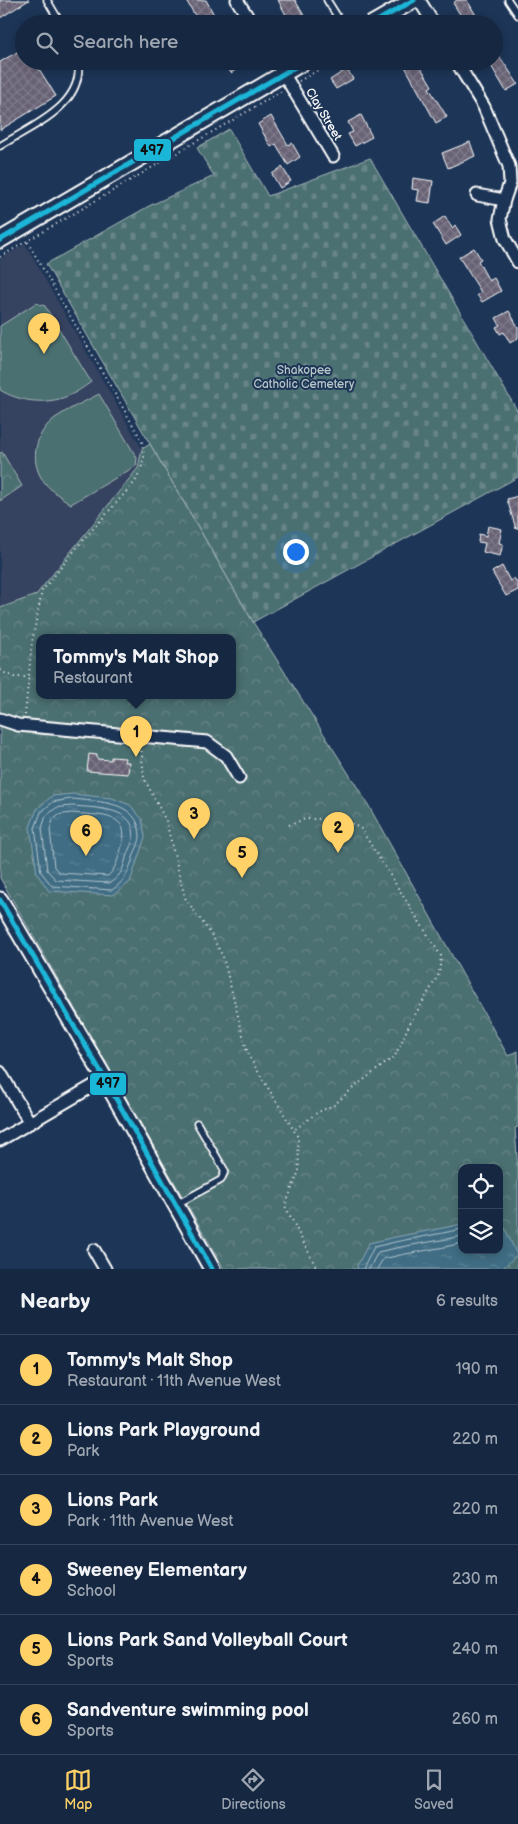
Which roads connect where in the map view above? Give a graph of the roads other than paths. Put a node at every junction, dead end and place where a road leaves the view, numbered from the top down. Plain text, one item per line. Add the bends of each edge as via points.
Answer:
1 (47, 0) edge
2 (237, 0) edge
3 (327, 0) edge
4 (414, 0) edge
5 (419, 0) edge
6 (508, 0) edge
7 (56, 15) edge
8 (246, 15) edge
9 (336, 15) edge
10 (388, 15) edge
11 (428, 15) edge
12 (518, 15) edge
13 (78, 70) edge
14 (461, 70) edge
15 (284, 73) edge
16 (0, 146) edge
17 (333, 156) dead end
18 (514, 181) edge
19 (477, 195) dead end
20 (504, 200) junction
21 (0, 240) edge
22 (518, 262) edge
23 (0, 719) edge
24 (239, 778) dead end
25 (0, 900) edge
26 (0, 1072) edge
27 (105, 1079) junction
28 (30, 1123) junction
29 (197, 1123) dead end
30 (0, 1140) edge
31 (175, 1205) junction
32 (94, 1250) dead end
33 (105, 1269) edge
34 (212, 1269) edge

1 - 7 lane
2 - 8 street
3 - 9 lane
4 - 10 street
5 - 11 street
6 - 12 lane
13 - 16 lane via 78,81 70,98 57,111
14 - 18 street via 484,107
15 - 17 street, Clay Street
15 - 21 street
18 - 20 street
19 - 20 street
20 - 22 street via 500,219 505,240
23 - 24 street via 18,725 207,742 226,756
25 - 27 street
26 - 28 street
27 - 28 street
27 - 31 street
28 - 30 street
29 - 31 lane via 225,1175
31 - 34 street
32 - 33 street

